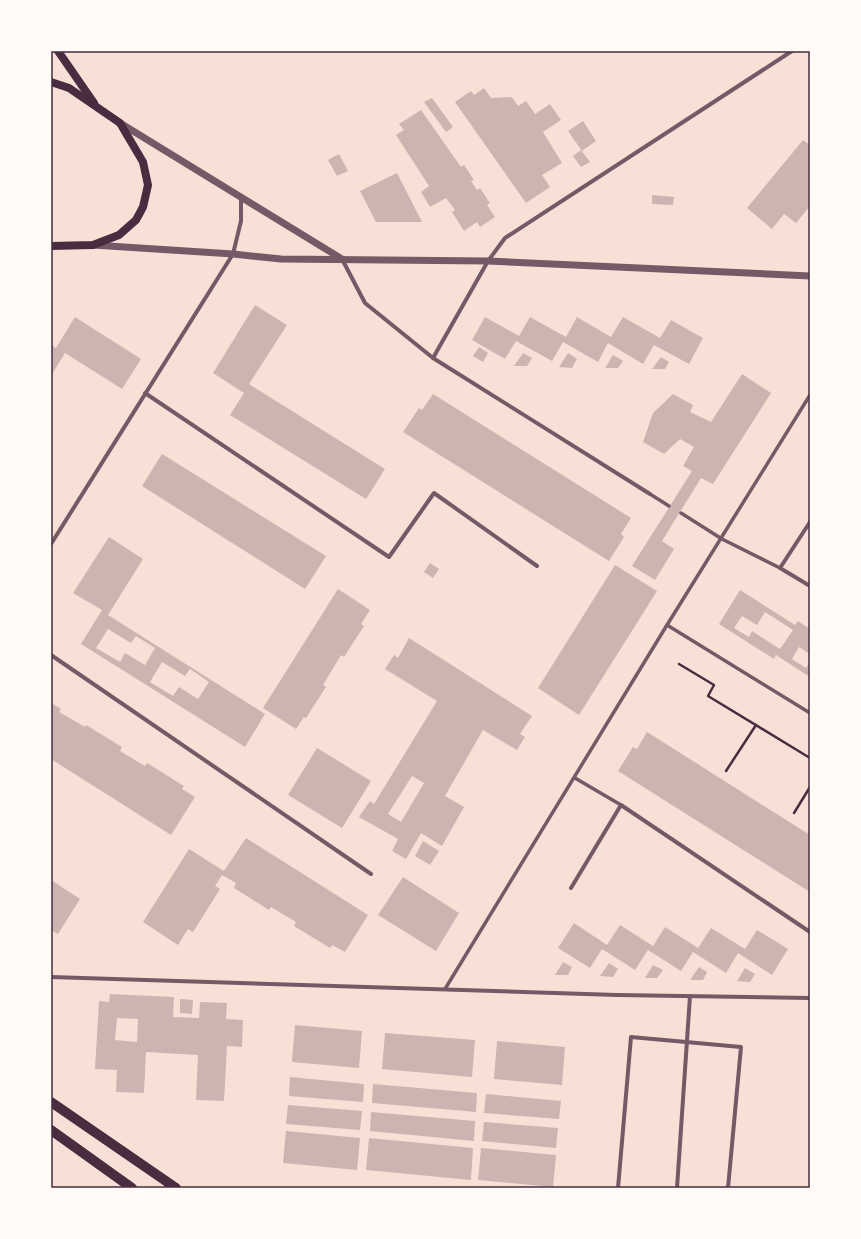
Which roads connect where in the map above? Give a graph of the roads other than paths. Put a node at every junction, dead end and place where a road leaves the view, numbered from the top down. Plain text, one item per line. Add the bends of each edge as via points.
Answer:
1 (58, 51) edge
2 (792, 51) edge
3 (51, 82) edge
4 (97, 107) junction
5 (120, 123) junction
6 (241, 196) junction
7 (93, 245) junction
8 (51, 246) edge
9 (233, 254) junction
10 (342, 259) junction
11 (488, 261) junction
12 (810, 276) edge
13 (433, 358) junction
14 (145, 393) junction
15 (810, 395) edge
16 (650, 494) joint
17 (669, 506) dead end
18 (681, 513) dead end
19 (810, 522) edge
20 (722, 539) junction
21 (51, 544) edge
22 (537, 566) dead end
23 (780, 568) junction
24 (810, 586) edge
25 (667, 625) junction
26 (51, 655) edge
27 (810, 713) edge
28 (575, 778) junction
29 (621, 805) junction
30 (371, 874) dead end
31 (570, 888) dead end
32 (810, 932) edge
33 (51, 978) edge
34 (445, 989) junction
35 (690, 996) junction
36 (810, 998) edge
37 (687, 1042) junction
38 (51, 1102) edge
39 (51, 1130) edge
40 (132, 1188) edge
41 (176, 1188) edge
42 (618, 1188) edge
43 (676, 1188) edge
44 (728, 1188) edge

1 - 4 main road
2 - 11 street via 505,238
3 - 4 main road via 69,88
4 - 5 main road
5 - 6 street
5 - 7 main road via 143,162 148,185 143,207 136,220 119,235
6 - 9 street via 241,221
6 - 10 street
7 - 8 main road
7 - 9 street
9 - 10 street via 281,259
9 - 14 street
10 - 11 street
10 - 13 street via 365,303
11 - 12 street
11 - 13 street
13 - 16 street
14 - 21 street
14 - 22 street via 389,557 434,494
15 - 20 street
16 - 17 street
18 - 20 street
19 - 23 street
20 - 23 street
20 - 25 street
23 - 24 street
25 - 27 street
25 - 28 street
26 - 30 street
28 - 29 street
28 - 34 street
29 - 31 street
29 - 32 street
33 - 34 street
34 - 35 street
35 - 36 street
35 - 37 street
37 - 42 street via 631,1037
37 - 43 street
37 - 44 street via 741,1048
38 - 41 main road
39 - 40 main road

